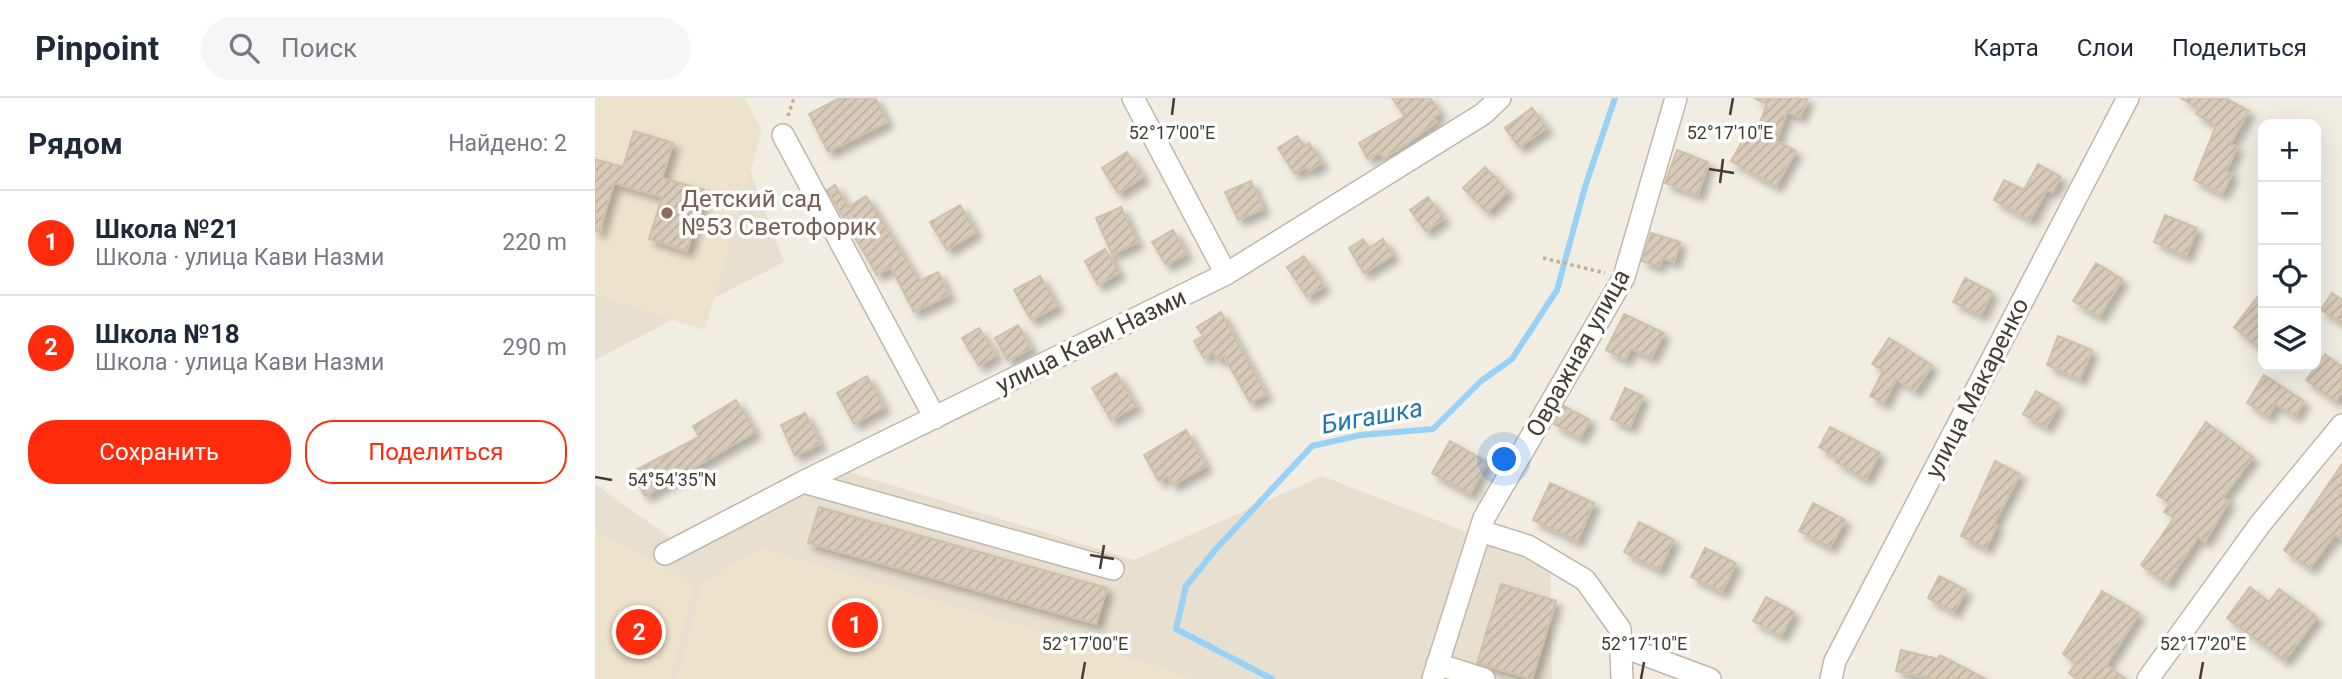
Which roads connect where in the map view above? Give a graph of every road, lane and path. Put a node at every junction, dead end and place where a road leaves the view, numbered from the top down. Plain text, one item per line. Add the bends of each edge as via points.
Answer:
1 (1133, 98) edge
2 (1500, 98) edge
3 (1677, 98) edge
4 (2128, 98) edge
5 (783, 135) dead end
6 (1543, 258) dead end
7 (1578, 266) dead end
8 (1226, 274) junction
9 (935, 418) junction
10 (2342, 425) edge
11 (803, 482) junction
12 (1480, 531) junction
13 (665, 554) dead end
14 (1113, 569) dead end
15 (1621, 646) junction
16 (1435, 672) edge
17 (1484, 679) edge
18 (1622, 679) edge
19 (1710, 679) edge
20 (1831, 679) edge
21 (2148, 679) edge

1 - 8 street
2 - 8 street, улица Кави Назми via 1483,114
3 - 12 street, Овражная улица via 1624,277
4 - 20 street, улица Макаренко via 1835,661
5 - 9 street
6 - 7 path
8 - 9 street, улица Кави Назми
9 - 11 street, улица Кави Назми
10 - 21 street via 2261,523
11 - 13 street, улица Кави Назми
11 - 14 street
12 - 15 street via 1528,547 1585,580 1621,629
12 - 16 street, Овражная улица
15 - 18 street
15 - 19 street
16 - 17 street

